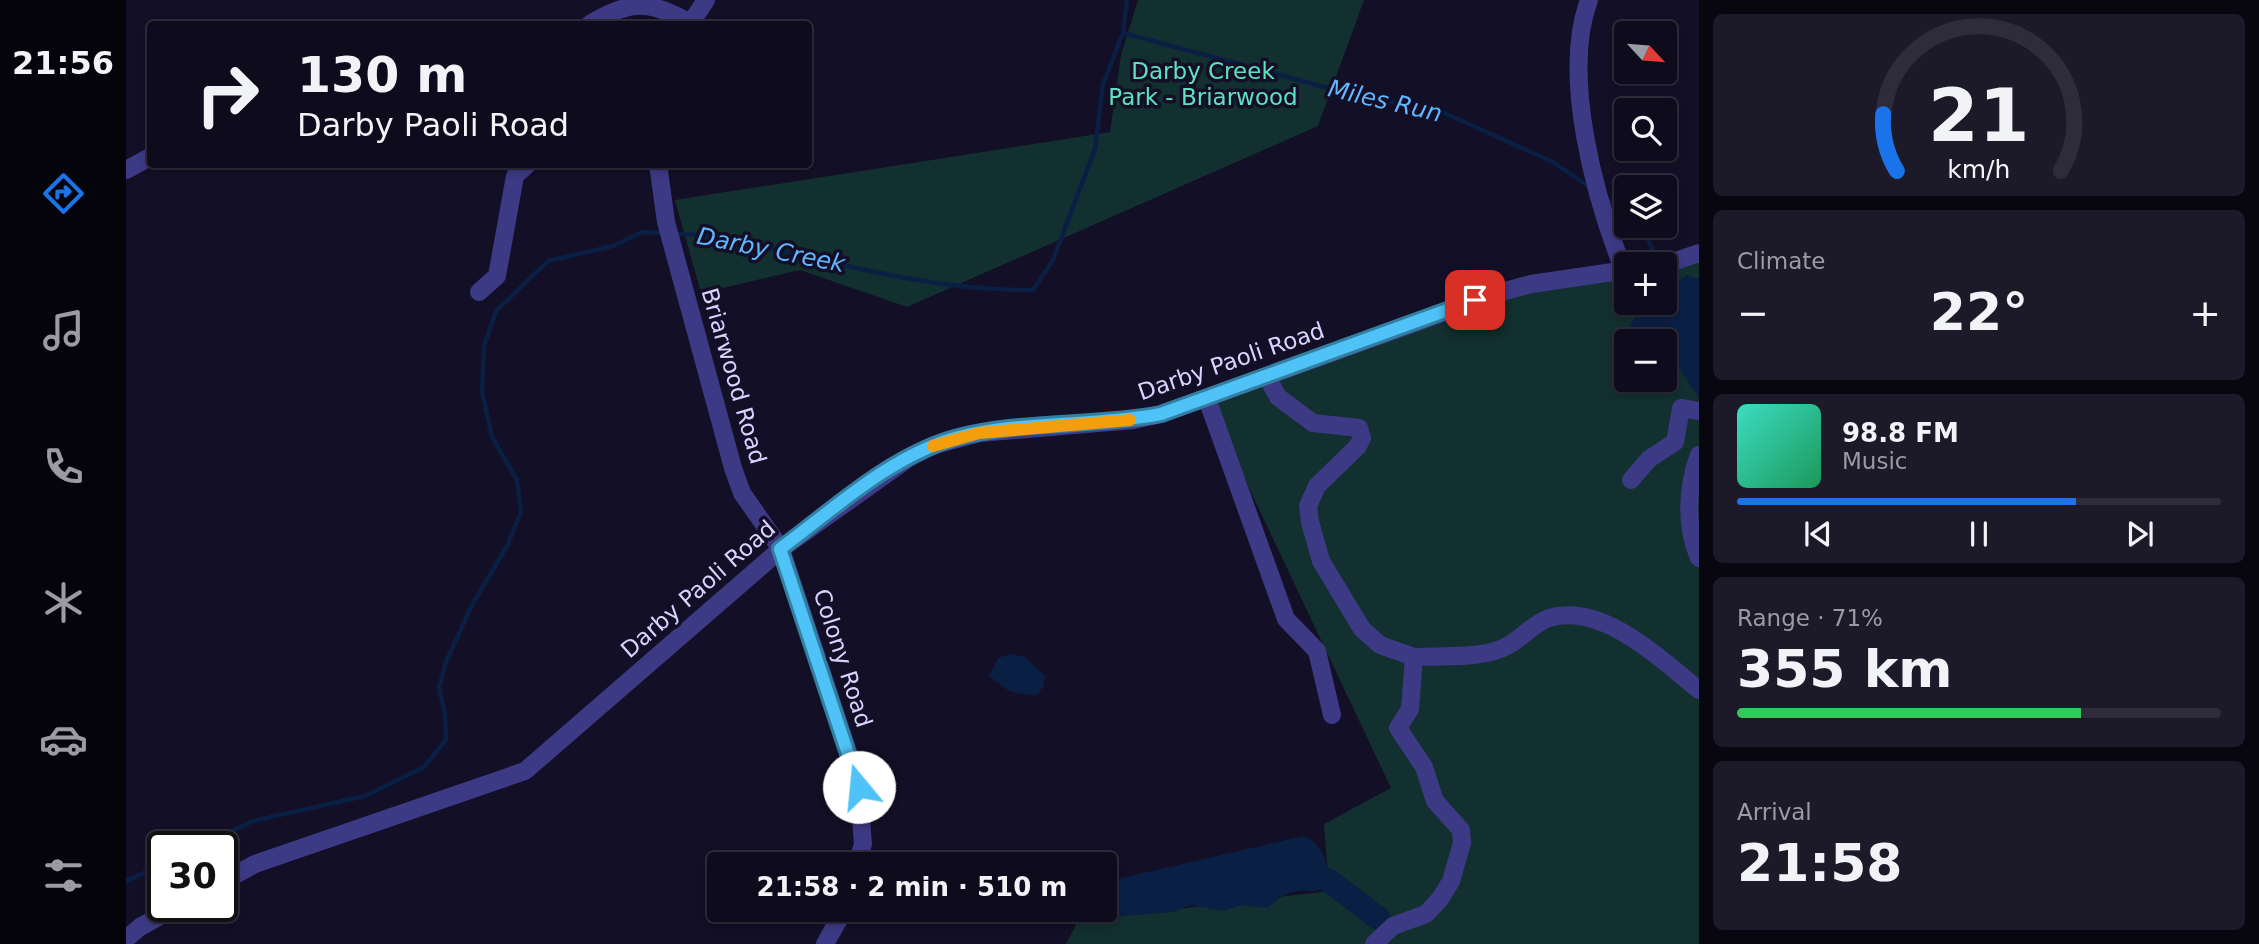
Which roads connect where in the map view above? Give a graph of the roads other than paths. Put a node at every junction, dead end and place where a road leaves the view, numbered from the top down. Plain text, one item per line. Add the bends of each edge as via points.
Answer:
1 (706, 0) edge
2 (1588, 0) edge
3 (595, 21) edge
4 (684, 21) edge
5 (692, 21) edge
6 (147, 159) edge
7 (524, 168) edge
8 (659, 168) edge
9 (126, 170) edge
10 (1618, 252) edge
11 (1699, 254) edge
12 (1677, 261) edge
13 (1614, 272) edge
14 (479, 292) dead end
15 (1267, 377) junction
16 (1207, 399) junction
17 (1699, 411) edge
18 (1699, 456) edge
19 (1631, 480) dead end
20 (780, 549) junction
21 (1699, 558) edge
22 (1414, 657) junction
23 (1699, 690) edge
24 (1332, 715) dead end
25 (861, 852) edge
26 (238, 873) edge
27 (149, 922) edge
28 (837, 922) edge
29 (126, 939) edge
30 (825, 944) edge
31 (1374, 944) edge

1 - 5 street
2 - 10 street via 1577,54 1580,101 1606,224
3 - 4 street via 630,4 651,5
6 - 9 street
7 - 14 street via 515,176 498,276
8 - 20 street, Briarwood Road via 666,222 733,468 742,492
11 - 12 street
13 - 15 street, Darby Paoli Road via 1498,293
15 - 16 street, Darby Paoli Road
15 - 22 street via 1278,397 1313,423 1359,428 1362,438 1358,446 1317,486 1308,506 1310,522 1321,561 1362,629 1380,645
16 - 20 street, Darby Paoli Road via 1134,420 979,433 934,445 886,471
16 - 24 street via 1286,619 1317,651
17 - 19 street via 1681,408 1675,442 1649,459
18 - 21 street via 1690,481 1690,503
20 - 25 street, Colony Road via 858,782
20 - 26 street, Darby Paoli Road via 525,771
22 - 23 street via 1483,654 1508,646 1549,618 1571,616 1624,632
22 - 31 street via 1409,709 1398,728 1424,767 1435,801 1461,830 1462,843 1451,881 1440,899 1426,914 1393,926
27 - 29 street
28 - 30 street

